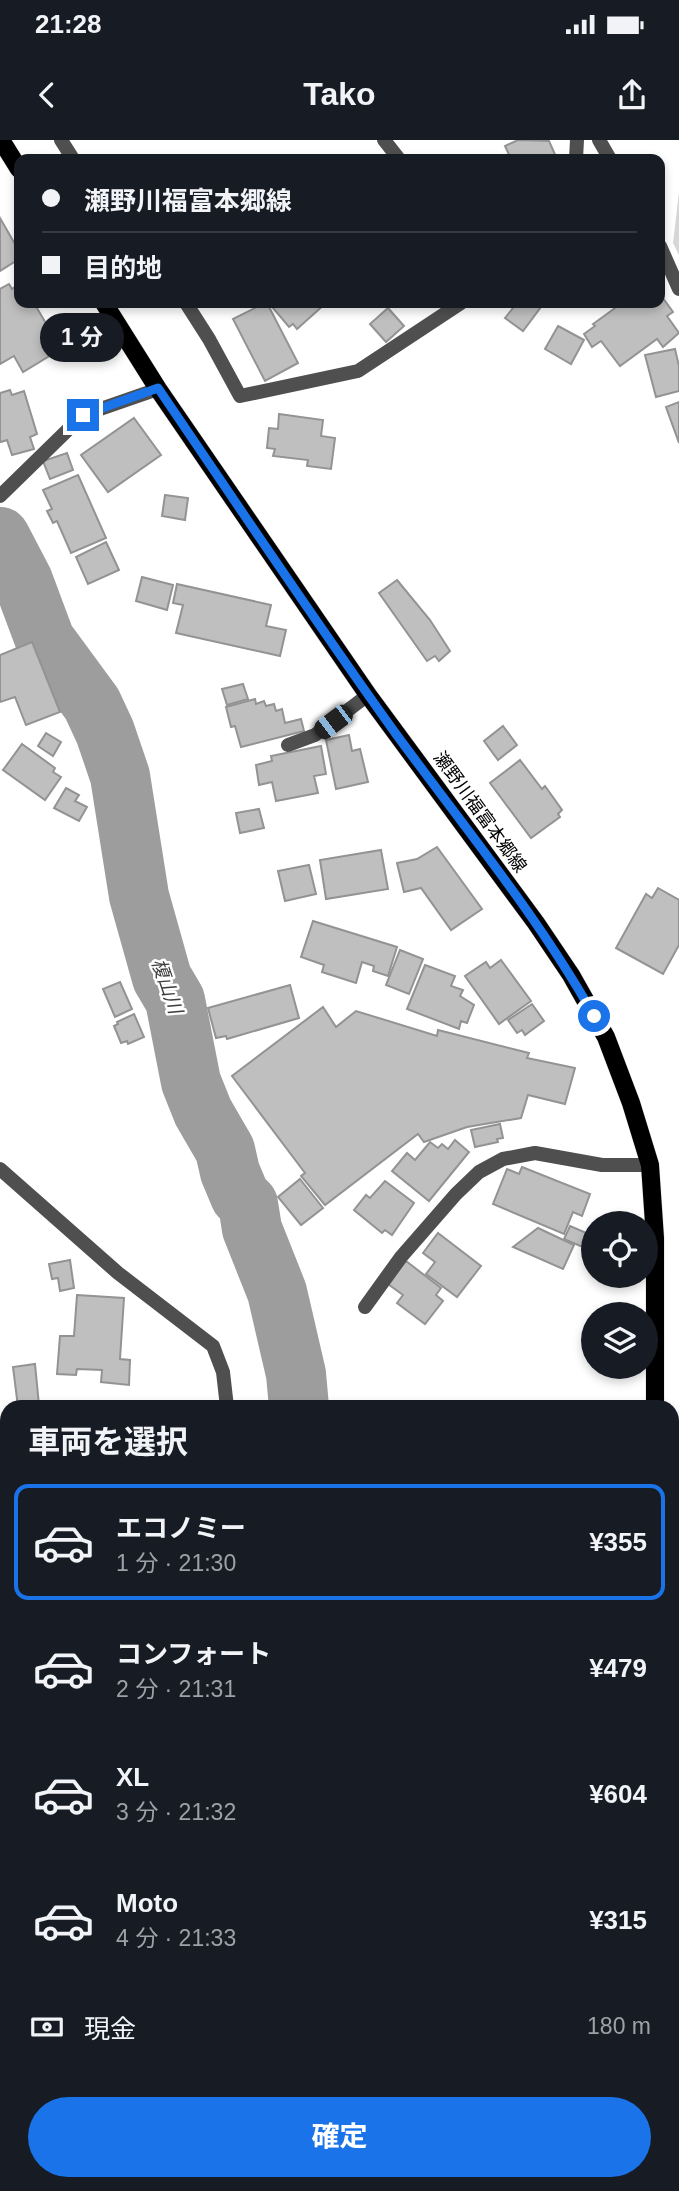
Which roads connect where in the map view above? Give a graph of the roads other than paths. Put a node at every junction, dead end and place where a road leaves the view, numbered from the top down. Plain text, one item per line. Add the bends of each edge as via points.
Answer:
1 (1, 140) edge
2 (384, 140) edge
3 (395, 154) edge
4 (14, 161) edge
5 (665, 257) edge
6 (679, 289) edge
7 (107, 308) edge
8 (189, 308) edge
9 (450, 308) edge
10 (158, 388) junction
11 (0, 496) edge
12 (368, 695) junction
13 (288, 745) dead end
14 (650, 1165) junction
15 (0, 1169) edge
16 (365, 1307) dead end
17 (226, 1400) edge
18 (655, 1400) edge

1 - 4 main road
2 - 3 street
5 - 6 street
7 - 10 main road, 瀬野川福富本郷線
8 - 9 street via 240,396 358,371
10 - 11 street via 83,415
10 - 12 main road, 瀬野川福富本郷線
12 - 13 street via 315,735
12 - 14 main road, 瀬野川福富本郷線 via 571,975 606,1037
14 - 16 street via 602,1165 535,1153 503,1159 479,1172 456,1194
14 - 18 main road, 瀬野川福富本郷線
15 - 17 street via 118,1273 214,1346

